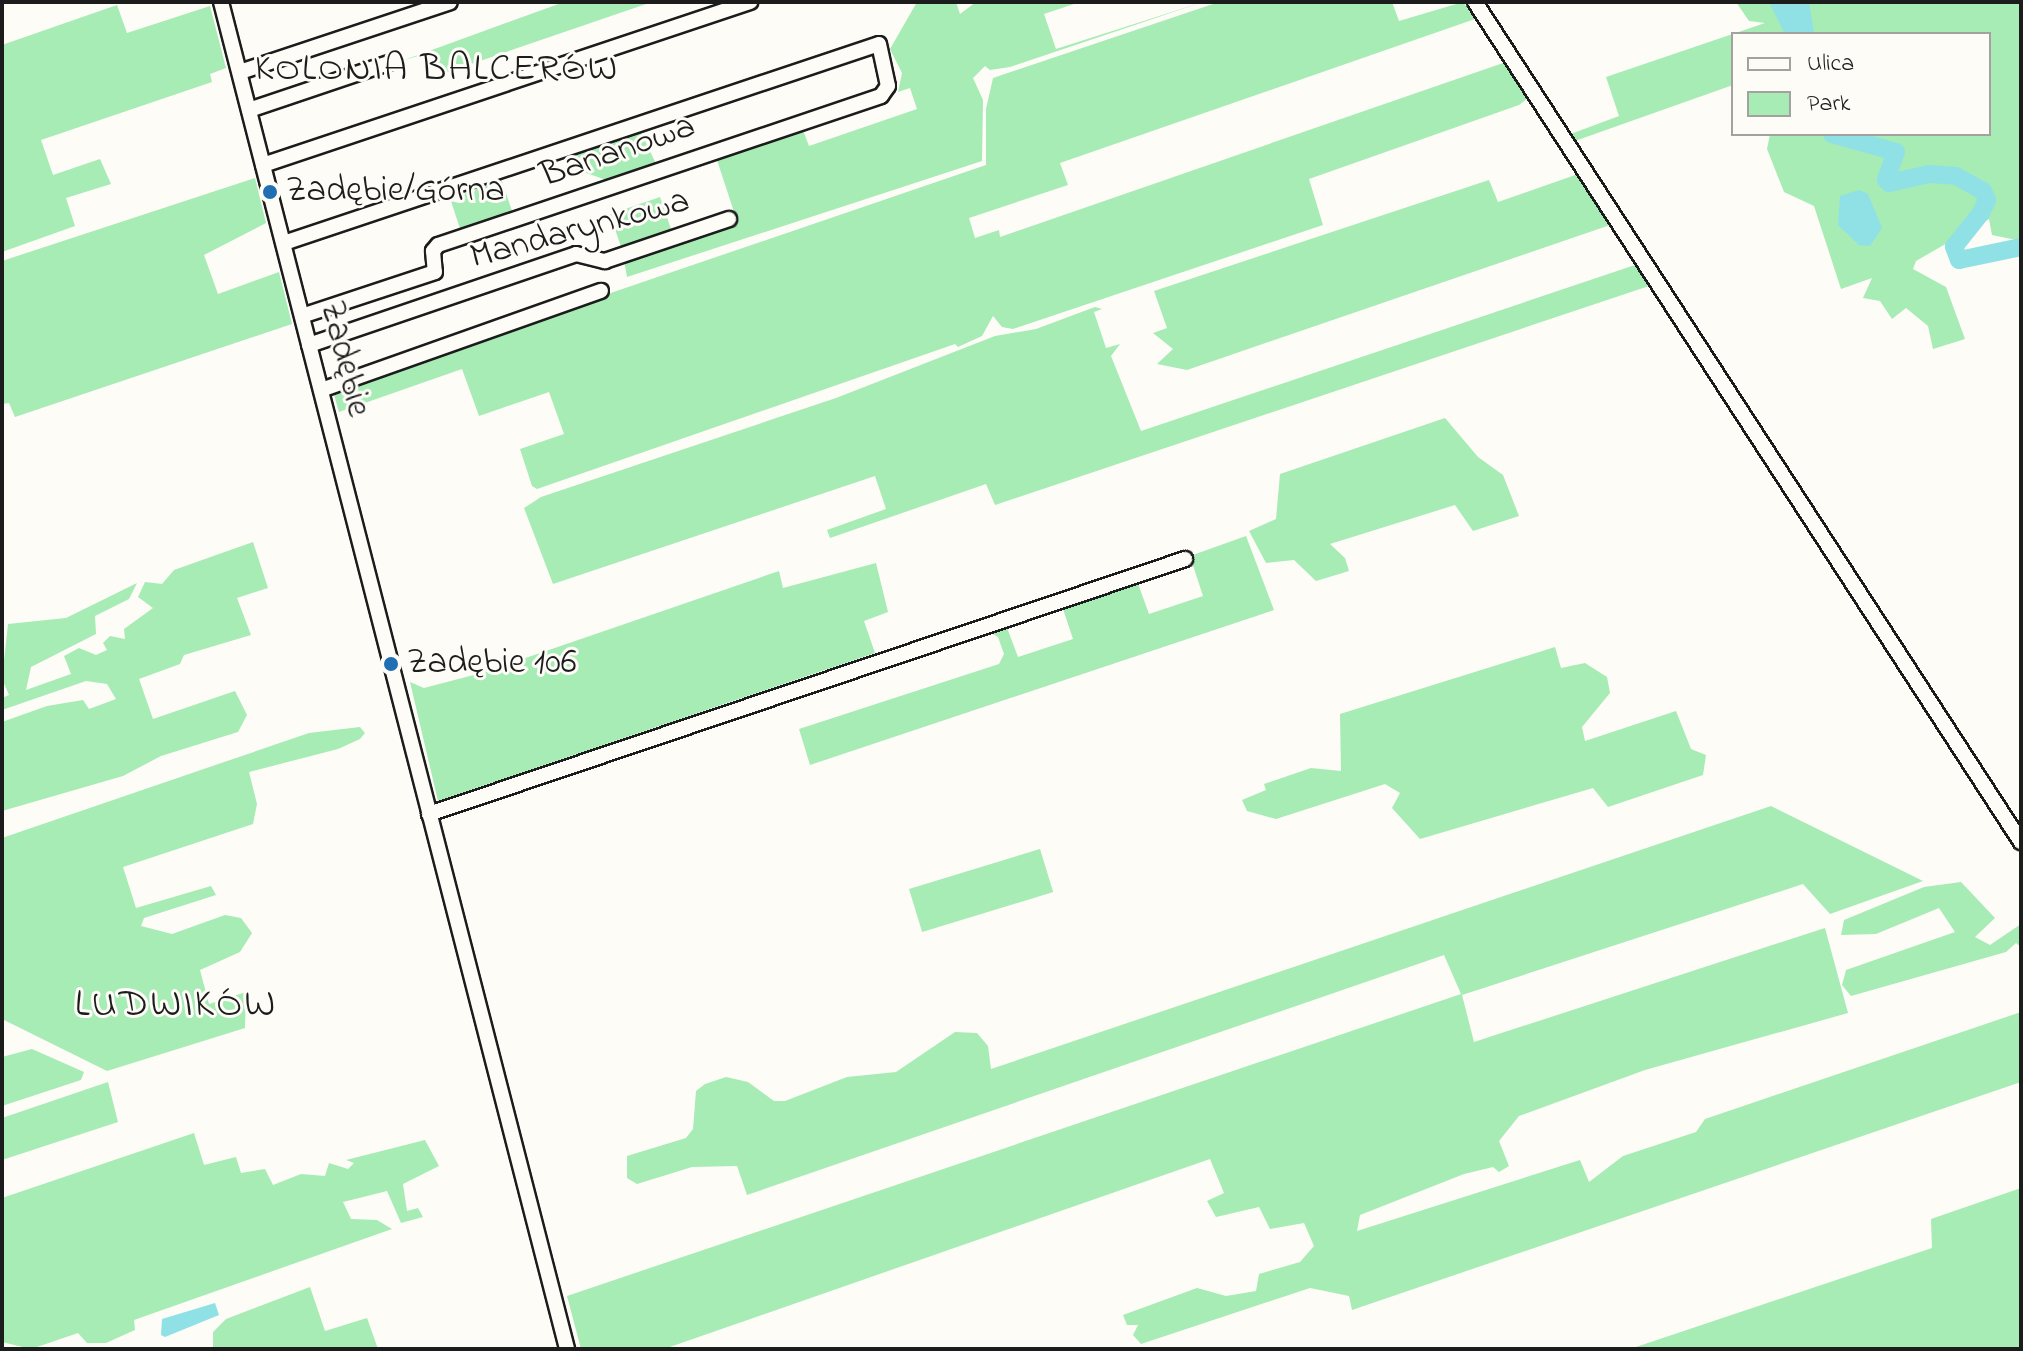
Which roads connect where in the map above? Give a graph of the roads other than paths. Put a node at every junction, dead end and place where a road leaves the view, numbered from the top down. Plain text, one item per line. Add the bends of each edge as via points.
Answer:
1 (221, 2) edge
2 (450, 2) edge
3 (750, 2) edge
4 (1475, 2) edge
5 (395, 61) dead end
6 (240, 72) junction
7 (249, 110) junction
8 (263, 165) junction
9 (729, 219) dead end
10 (284, 243) junction
11 (601, 291) dead end
12 (302, 316) junction
13 (309, 345) junction
14 (321, 390) junction
15 (1185, 559) dead end
16 (429, 814) junction
17 (2021, 842) edge
18 (567, 1349) edge

1 - 6 street, Zadębie
2 - 6 street
3 - 8 street
4 - 17 street
5 - 7 street
6 - 7 street, Zadębie
7 - 8 street, Zadębie
8 - 10 street, Zadębie
9 - 13 street, Mandarynkowa via 605,261 576,254
10 - 12 street, Zadębie
10 - 12 street, Bananowa via 879,44 888,86 881,96 438,245 433,251 435,272
11 - 14 street
12 - 13 street, Zadębie
13 - 14 street, Zadębie
14 - 16 street, Zadębie
15 - 16 street
16 - 18 street, Zadębie

